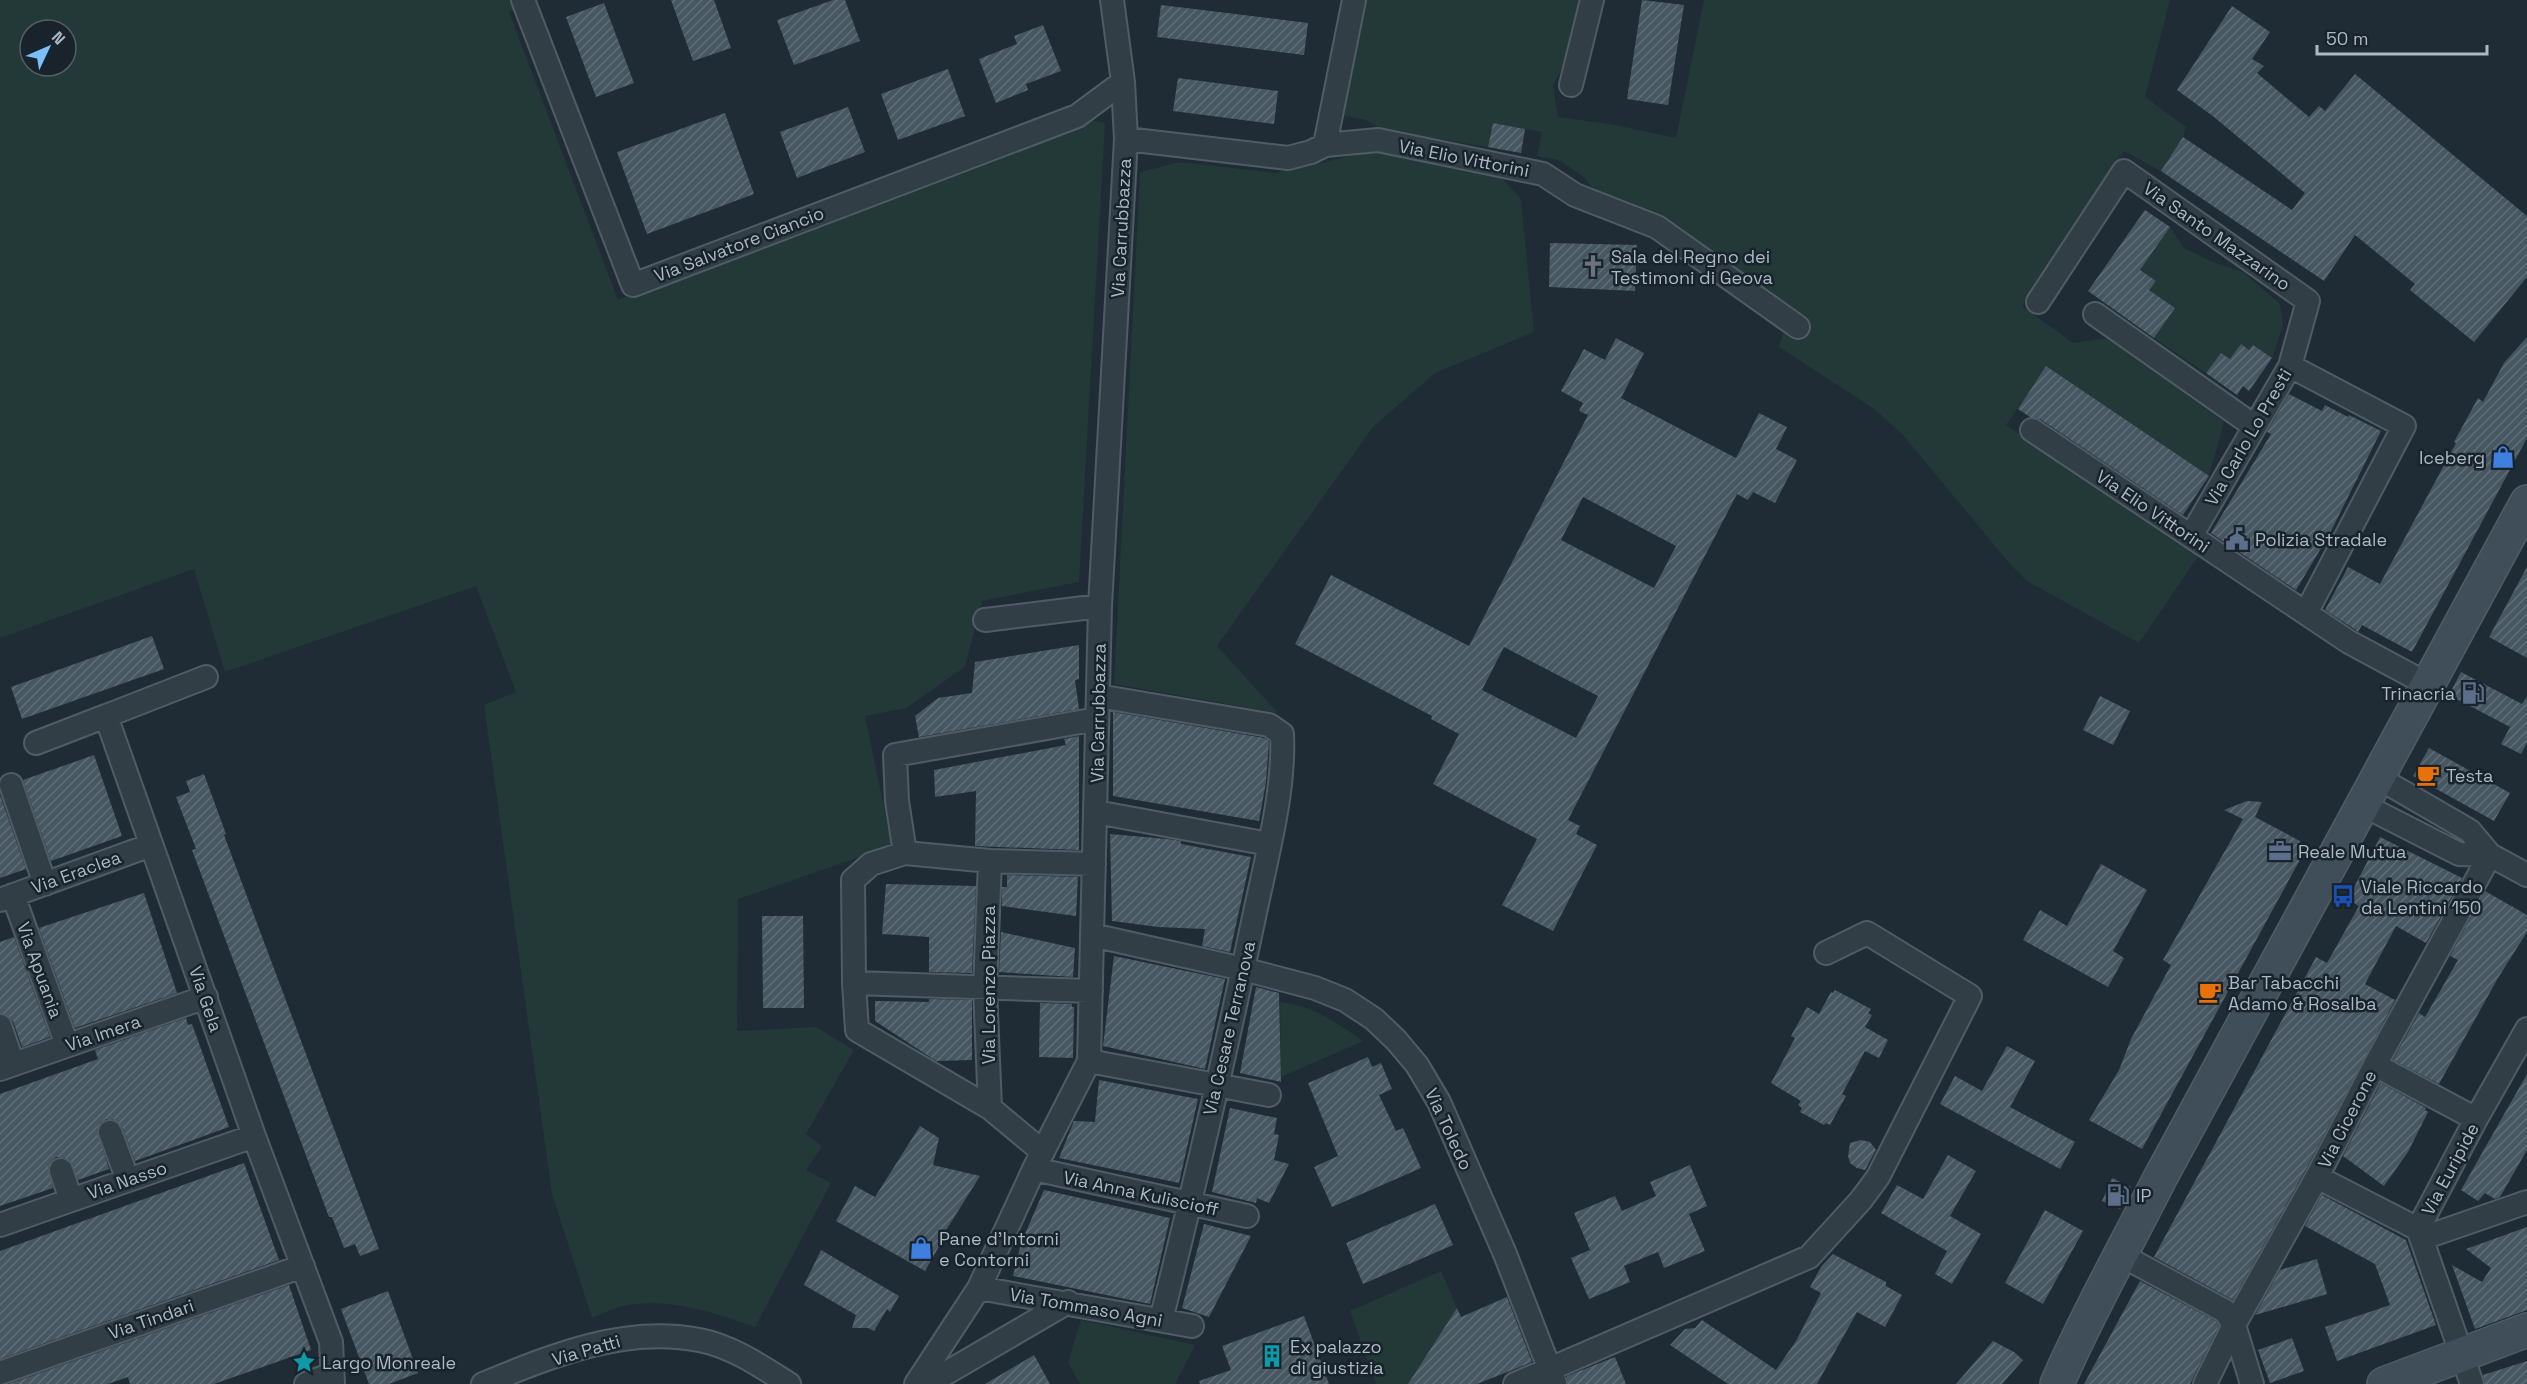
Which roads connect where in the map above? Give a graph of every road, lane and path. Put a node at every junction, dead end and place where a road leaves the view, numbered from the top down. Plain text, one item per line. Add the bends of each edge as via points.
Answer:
1 (523, 0) edge
2 (1112, 0) edge
3 (1354, 0) edge
4 (1592, 0) edge
5 (1123, 82) junction
6 (1571, 85) dead end
7 (1126, 139) junction
8 (1325, 145) junction
9 (2308, 301) joint
10 (2038, 302) dead end
11 (2094, 314) dead end
12 (1798, 327) dead end
13 (2290, 366) junction
14 (2254, 426) junction
15 (2032, 430) dead end
16 (2526, 508) edge
17 (2191, 536) junction
18 (1100, 606) junction
19 (2306, 614) junction
20 (985, 620) dead end
21 (206, 677) dead end
22 (2427, 684) junction
23 (1098, 696) junction
24 (106, 716) junction
25 (1097, 719) junction
26 (36, 743) dead end
27 (11, 786) dead end
28 (2369, 790) junction
29 (1096, 812) junction
30 (1269, 844) junction
31 (151, 845) junction
32 (905, 853) junction
33 (2490, 855) junction
34 (990, 861) junction
35 (1094, 864) junction
36 (2527, 875) edge
37 (45, 884) junction
38 (7, 897) edge
39 (1092, 935) junction
40 (1826, 953) dead end
41 (1243, 969) junction
42 (854, 982) junction
43 (986, 988) junction
44 (1092, 991) junction
45 (206, 997) junction
46 (0, 1026) edge
47 (2527, 1029) edge
48 (68, 1046) junction
49 (1089, 1061) junction
50 (2375, 1065) junction
51 (7, 1067) edge
52 (1216, 1085) junction
53 (1269, 1095) dead end
54 (990, 1108) junction
55 (2476, 1119) junction
56 (110, 1132) dead end
57 (254, 1136) junction
58 (1039, 1161) junction
59 (61, 1170) dead end
60 (2317, 1177) junction
61 (128, 1180) junction
62 (71, 1200) junction
63 (2527, 1202) edge
64 (1190, 1203) junction
65 (1247, 1216) dead end
66 (0, 1225) edge
67 (2420, 1234) junction
68 (2121, 1255) junction
69 (303, 1266) junction
70 (979, 1288) junction
71 (1068, 1302) junction
72 (1161, 1320) junction
73 (2234, 1325) junction
74 (1192, 1326) dead end
75 (2527, 1330) edge
76 (2076, 1340) junction
77 (2461, 1353) junction
78 (0, 1373) edge
79 (1553, 1377) edge
80 (333, 1379) edge
81 (306, 1384) edge
82 (483, 1384) edge
83 (789, 1384) edge
84 (917, 1384) edge
85 (1515, 1384) edge
86 (2038, 1384) edge
87 (2057, 1384) edge
88 (2205, 1384) edge
89 (2252, 1384) edge
90 (2384, 1384) edge
91 (2472, 1384) edge

1 - 5 street, Via Salvatore Ciancio via 633,285 1077,116
2 - 5 street, Via Carrubbazza
3 - 8 street
4 - 6 street
5 - 7 street, Via Carrubbazza
7 - 8 street, Via Elio Vittorini via 1288,158
7 - 18 street, Via Carrubbazza
8 - 12 street, Via Elio Vittorini via 1377,140 1543,174 1575,195 1657,226
9 - 10 street, Via Santo Mazzarino via 2124,171
9 - 13 street, Via Carlo Lo Presti
11 - 14 street
13 - 14 street, Via Carlo Lo Presti
13 - 19 street via 2404,426
14 - 17 street, Via Carlo Lo Presti
15 - 17 street, Via Elio Vittorini
16 - 22 main road
17 - 19 street, Via Elio Vittorini
18 - 20 street
18 - 23 street, Via Carrubbazza
19 - 22 street, Via Elio Vittorini
21 - 24 street
22 - 28 main road
23 - 25 street, Via Carrubbazza
23 - 30 street, Via Cesare Terranova via 1269,724 1281,734 1283,760
24 - 26 street
24 - 31 street, Via Gela
25 - 29 street, Via Carrubbazza
25 - 32 street via 896,755 897,801
27 - 37 street
28 - 33 street via 2470,831
28 - 33 street via 2458,854
28 - 68 main road
29 - 30 street
29 - 35 street, Via Carrubbazza
30 - 41 street, Via Cesare Terranova
31 - 37 street, Via Eraclea
31 - 45 street, Via Gela
32 - 34 street
32 - 42 street via 871,864 853,880
33 - 36 street
33 - 50 street, Via Cicerone
34 - 35 street
34 - 43 street, Via Lorenzo Piazza
35 - 39 street, Via Carrubbazza
37 - 38 street, Via Eraclea
38 - 48 street, Via Apuania
39 - 41 street, Via Toledo
39 - 44 street, Via Carrubbazza
40 - 79 street via 1867,933 1970,996 1878,1177 1809,1257
41 - 52 street, Via Cesare Terranova
41 - 79 street, Via Toledo via 1345,1000 1374,1019 1417,1065 1438,1102 1500,1243
42 - 43 street
42 - 54 street via 857,1030
43 - 44 street
43 - 54 street, Via Lorenzo Piazza
44 - 49 street, Via Carrubbazza
45 - 48 street, Via Imera
45 - 57 street, Via Gela
46 - 51 street
47 - 55 street, Via Euripide
48 - 51 street, Via Imera
49 - 52 street
49 - 58 street, Via Carrubbazza
50 - 55 street
50 - 60 street, Via Cicerone
52 - 53 street
52 - 64 street, Via Cesare Terranova
54 - 58 street
55 - 67 street, Via Euripide
56 - 61 street
57 - 61 street, Via Nasso
57 - 69 street, Via Gela
58 - 64 street, Via Anna Kuliscioff
58 - 70 street, Via Carrubbazza
59 - 62 street
60 - 67 street
60 - 73 street, Via Cicerone
61 - 62 street, Via Nasso
62 - 66 street, Via Nasso
63 - 67 street
64 - 65 street, Via Anna Kuliscioff
64 - 72 street, Via Cesare Terranova
67 - 77 street, Via Euripide
68 - 73 street via 2225,1311
68 - 76 main road
69 - 78 street, Via Tindari
69 - 80 street, Via Gela via 331,1342
70 - 71 street, Via Tommaso Agni
70 - 84 street, Via Carrubbazza
71 - 72 street, Via Tommaso Agni
71 - 84 street via 936,1379
72 - 74 street, Via Tommaso Agni
73 - 88 street, Via Cicerone
73 - 89 street
75 - 77 main road
76 - 86 main road
76 - 87 main road
77 - 90 main road
77 - 91 street, Via Euripide
79 - 85 street
80 - 81 street
82 - 83 street, Via Patti via 602,1341 651,1335 700,1340 748,1358

